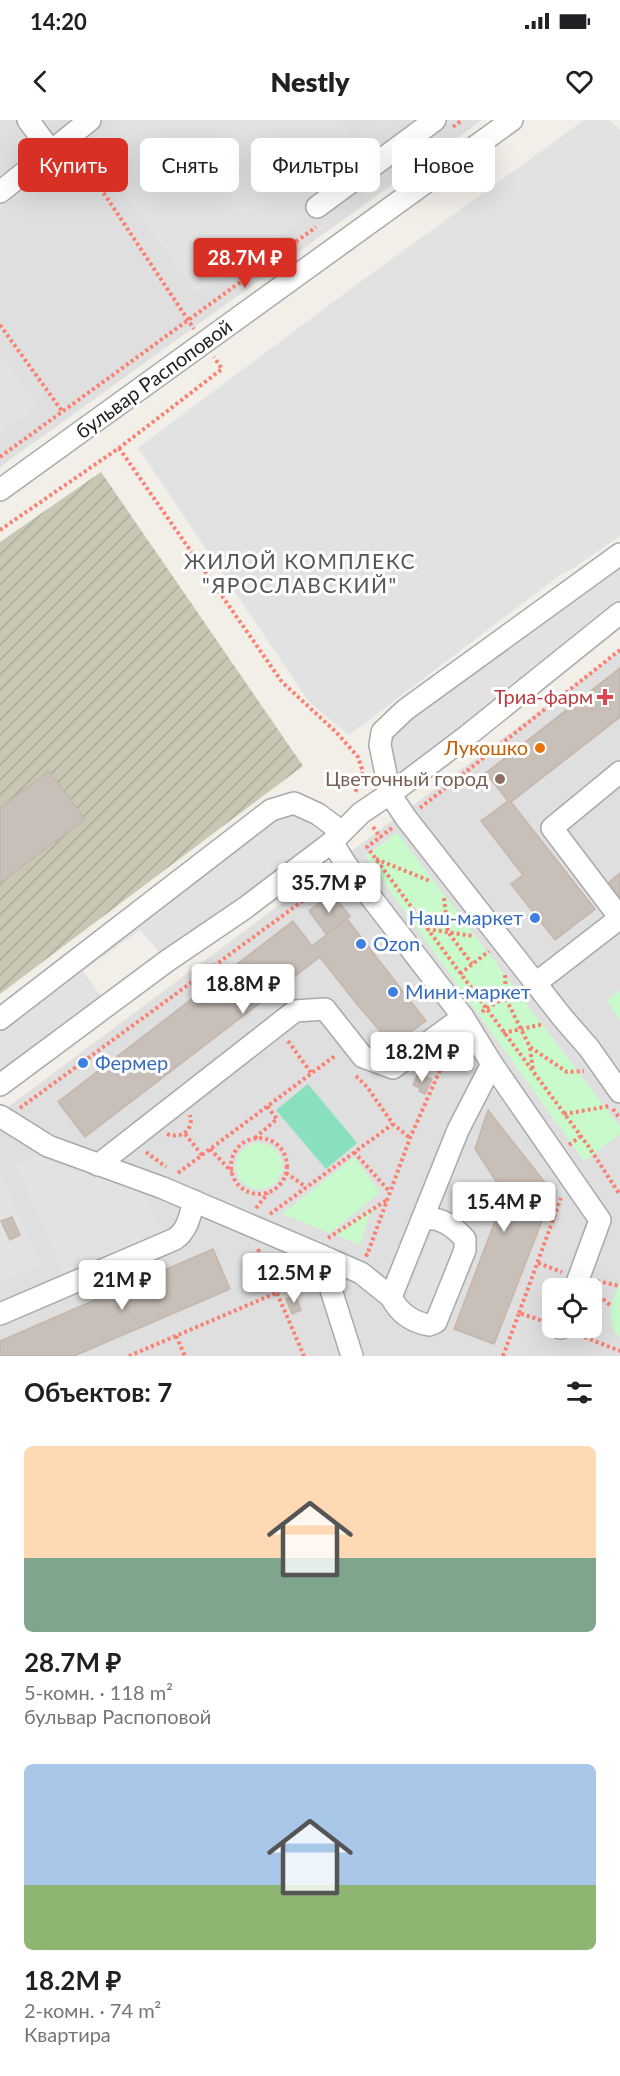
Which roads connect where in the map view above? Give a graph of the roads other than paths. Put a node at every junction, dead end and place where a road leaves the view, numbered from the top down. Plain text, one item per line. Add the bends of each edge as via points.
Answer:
1 (28, 120) edge
2 (90, 120) edge
3 (512, 120) edge
4 (439, 127) edge
5 (41, 138) edge
6 (66, 138) edge
7 (18, 177) edge
8 (0, 192) edge
9 (319, 214) road end
10 (0, 490) edge
11 (620, 554) edge
12 (620, 613) edge
13 (620, 772) edge
14 (390, 794) junction
15 (337, 837) junction
16 (536, 983) junction
17 (0, 1018) edge
18 (466, 1023) junction
19 (492, 1064) junction
20 (0, 1085) edge
21 (616, 1092) edge
22 (0, 1116) edge
23 (98, 1165) junction
24 (194, 1201) junction
25 (422, 1220) junction
26 (322, 1242) junction
27 (579, 1278) edge
28 (391, 1297) junction
29 (0, 1314) edge
30 (351, 1356) edge

1 - 5 street
2 - 6 street
3 - 10 street, бульвар Распоповой
4 - 9 street
7 - 8 street
11 - 14 street via 405,710 382,732 380,745
12 - 14 street
13 - 16 street via 552,828 620,918
14 - 15 street via 361,813
14 - 16 street
15 - 17 street via 318,814 294,803 271,810
15 - 18 street via 347,866
15 - 20 street
16 - 21 street via 589,1048
18 - 19 street
18 - 23 street via 393,1068 363,1057 325,1009 295,1011
19 - 25 street via 458,1130
19 - 27 street via 600,1220
22 - 23 street via 48,1146
23 - 24 street
24 - 26 street via 246,1224
24 - 29 street via 182,1234 175,1239
25 - 28 street
25 - 28 street via 438,1219 465,1239 460,1263 438,1317 429,1325 409,1318
26 - 28 street
26 - 30 street

